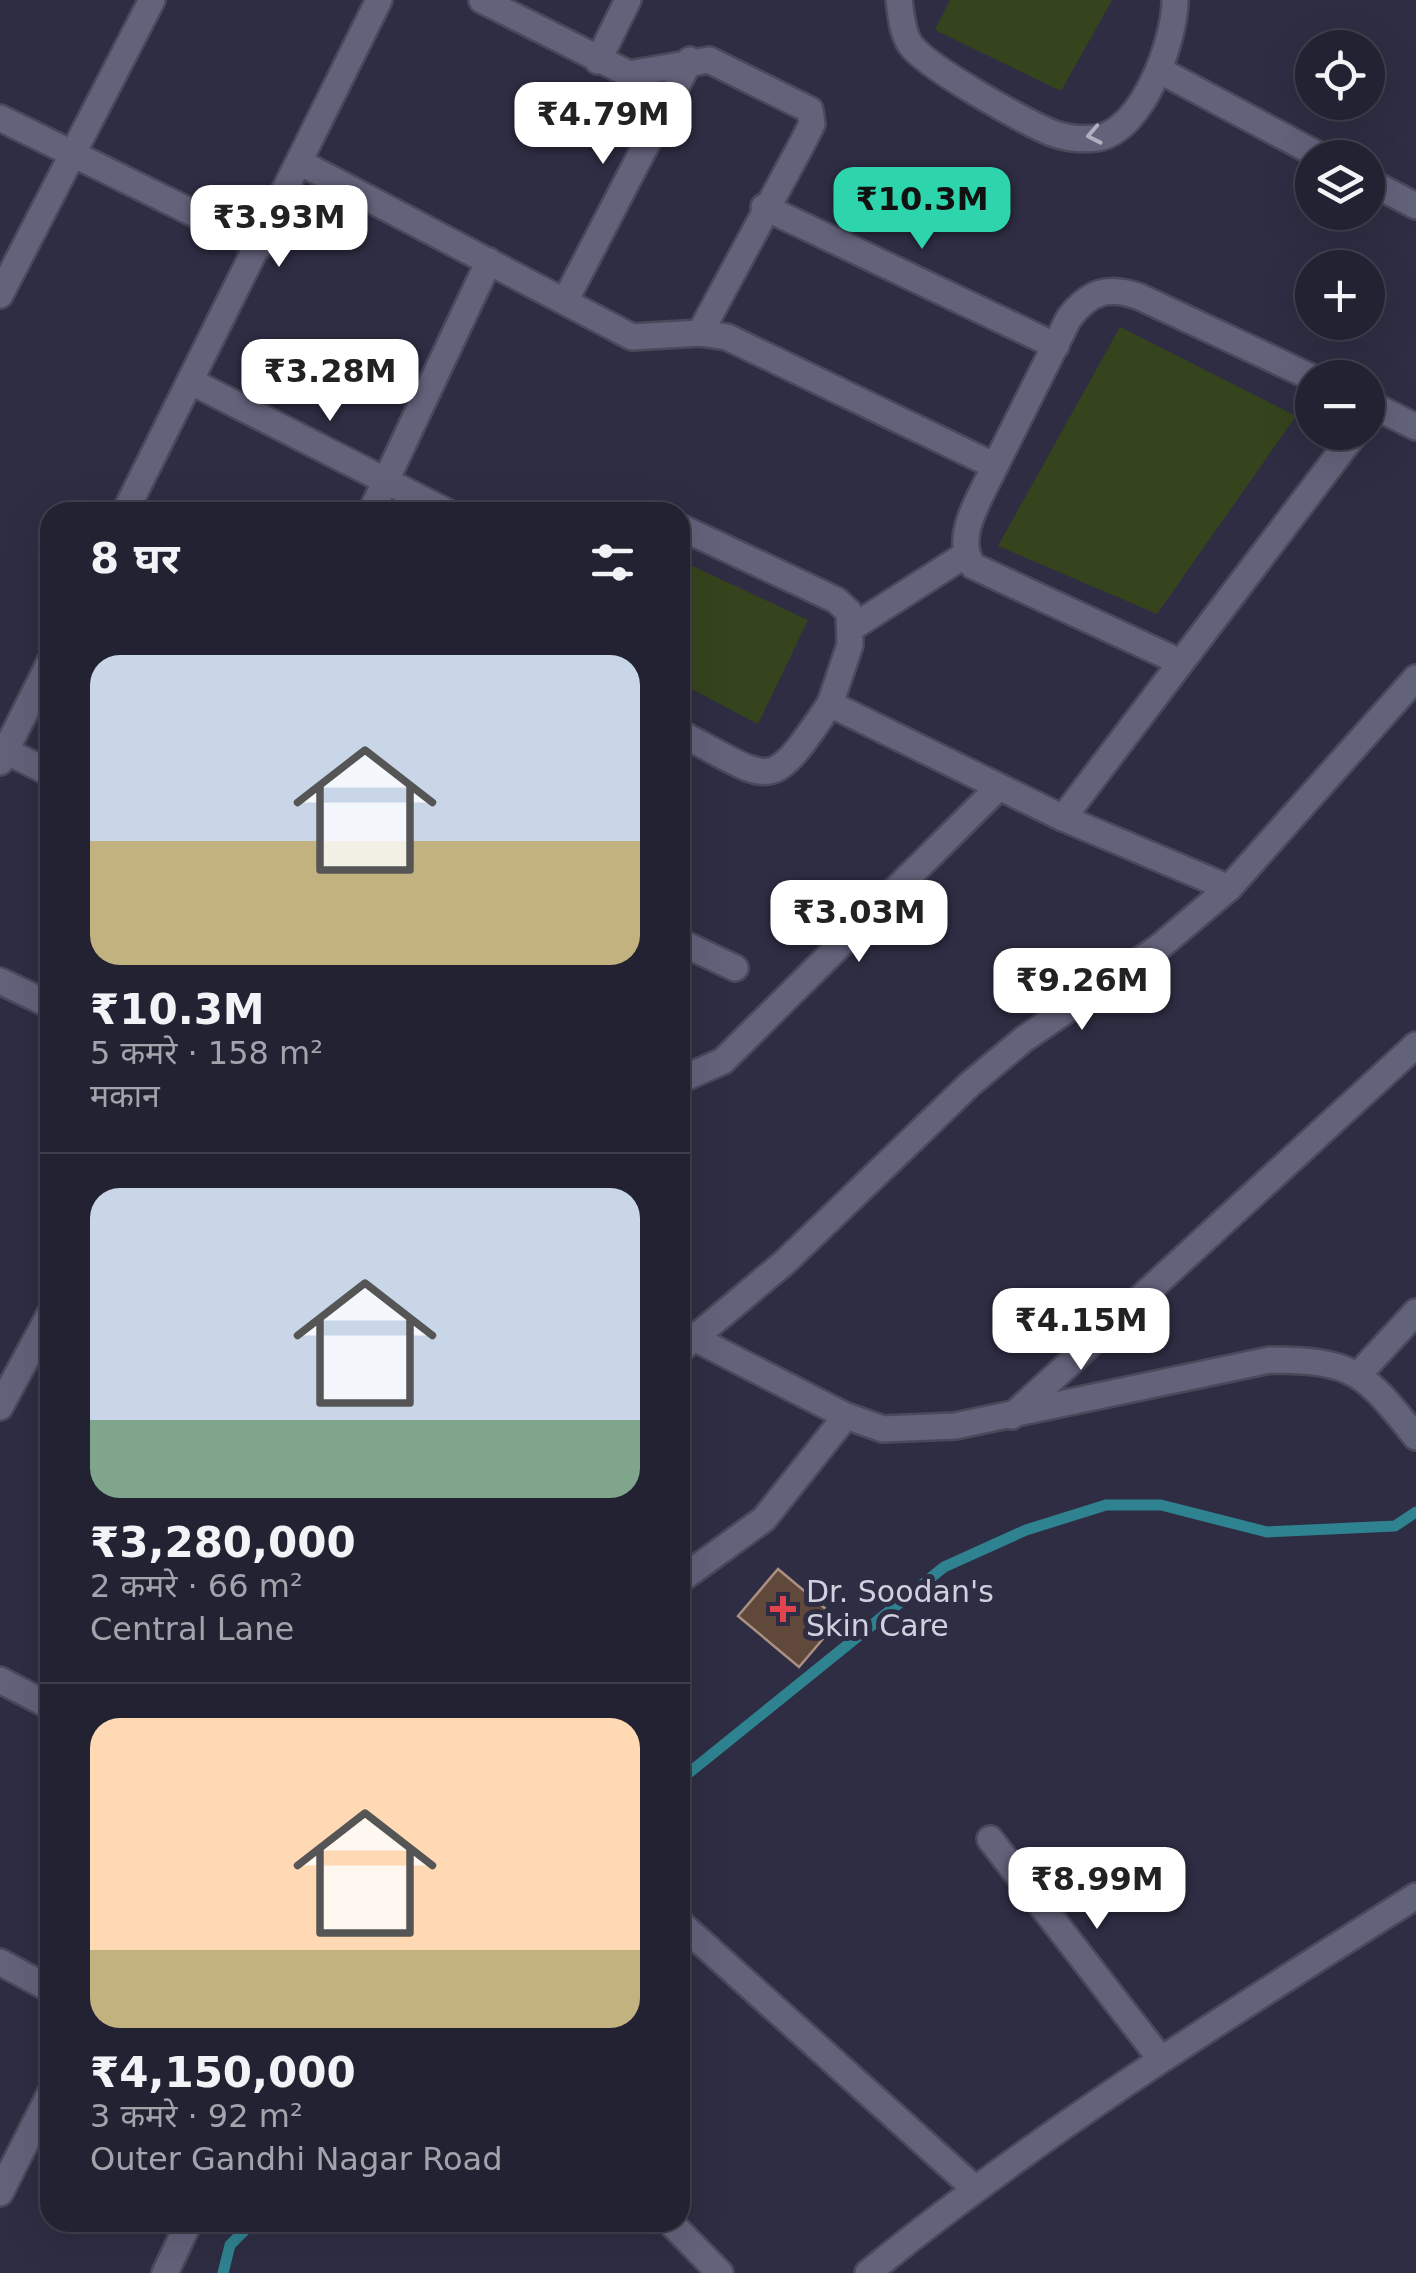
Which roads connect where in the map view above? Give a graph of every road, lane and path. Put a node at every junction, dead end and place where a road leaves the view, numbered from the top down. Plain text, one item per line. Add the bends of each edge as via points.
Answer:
1 (152, 0) edge
2 (379, 0) edge
3 (482, 0) edge
4 (628, 0) edge
5 (900, 0) edge
6 (1196, 0) edge
7 (1175, 12) edge
8 (690, 60) junction
9 (598, 61) junction
10 (1159, 70) junction
11 (0, 118) edge
12 (1295, 143) edge
13 (73, 154) junction
14 (299, 162) junction
15 (1385, 190) edge
16 (1416, 206) edge
17 (764, 208) junction
18 (260, 246) junction
19 (489, 261) junction
20 (0, 295) edge
21 (565, 300) junction
22 (700, 333) junction
23 (1056, 346) junction
24 (1295, 370) edge
25 (190, 382) junction
26 (1385, 415) edge
27 (1416, 427) edge
28 (1342, 450) edge
29 (995, 466) junction
30 (386, 484) junction
31 (130, 502) edge
32 (376, 502) edge
33 (425, 502) edge
34 (690, 531) edge
35 (966, 556) junction
36 (853, 627) junction
37 (1178, 661) junction
38 (1416, 678) edge
39 (40, 681) edge
40 (830, 704) junction
41 (690, 738) edge
42 (2, 753) edge
43 (40, 769) edge
44 (999, 786) junction
45 (1063, 818) junction
46 (1229, 888) junction
47 (690, 947) edge
48 (735, 968) dead end
49 (0, 980) edge
50 (40, 1000) edge
51 (1416, 1045) edge
52 (690, 1076) edge
53 (1416, 1312) edge
54 (690, 1336) edge
55 (690, 1342) edge
56 (40, 1350) edge
57 (1360, 1374) junction
58 (0, 1407) edge
59 (846, 1416) junction
60 (1012, 1416) junction
61 (1416, 1437) edge
62 (690, 1573) edge
63 (0, 1680) edge
64 (40, 1701) edge
65 (990, 1839) dead end
66 (1416, 1896) edge
67 (690, 1932) edge
68 (0, 1962) edge
69 (40, 1983) edge
70 (1160, 2058) junction
71 (40, 2114) edge
72 (973, 2187) junction
73 (0, 2193) edge
74 (184, 2232) edge
75 (680, 2232) edge
76 (165, 2273) edge
77 (720, 2273) edge
78 (868, 2273) edge

1 - 13 street
2 - 14 street
3 - 9 street
4 - 9 street
10 -> 5 street via 1124,125 1101,138 1051,133 928,63 909,44
6 - 7 street
7 - 10 street
8 - 9 street via 629,74
8 - 17 street via 728,66 810,110 812,124
8 - 21 street
10 - 12 street
11 - 13 street
13 - 18 street
13 - 20 street
14 - 18 street
14 - 19 street
15 - 16 street
17 - 22 street
17 - 23 street
18 - 25 street
19 - 21 street
19 - 30 street
21 - 22 street via 632,337
22 - 29 street via 757,349
23 - 24 street via 1084,299 1122,290
23 - 29 street
25 - 30 street
25 - 31 street
26 - 27 street
28 - 37 street
29 - 35 street via 970,520
30 - 32 street
30 - 33 street
34 - 36 street via 836,600
35 - 36 street
35 - 37 street via 973,566
36 - 40 street
37 - 45 street
38 - 46 street
39 - 42 street
40 - 41 street via 780,770 751,770
40 - 44 street
42 - 43 street
44 - 45 street
44 - 52 street via 723,1062
45 - 46 street
46 - 54 street via 1158,948 1024,1039
47 - 48 street
49 - 50 street
51 - 60 street
53 - 57 street
55 - 59 street
56 - 58 street
57 - 60 street via 1320,1360 1270,1360
57 - 61 street
59 - 60 street via 883,1429 920,1430
59 - 62 street via 764,1519
63 - 64 street
65 - 70 street
66 - 70 street
67 - 72 street
68 - 69 street
70 - 72 street
71 - 73 street
72 - 78 street
74 - 76 street
75 - 77 street

